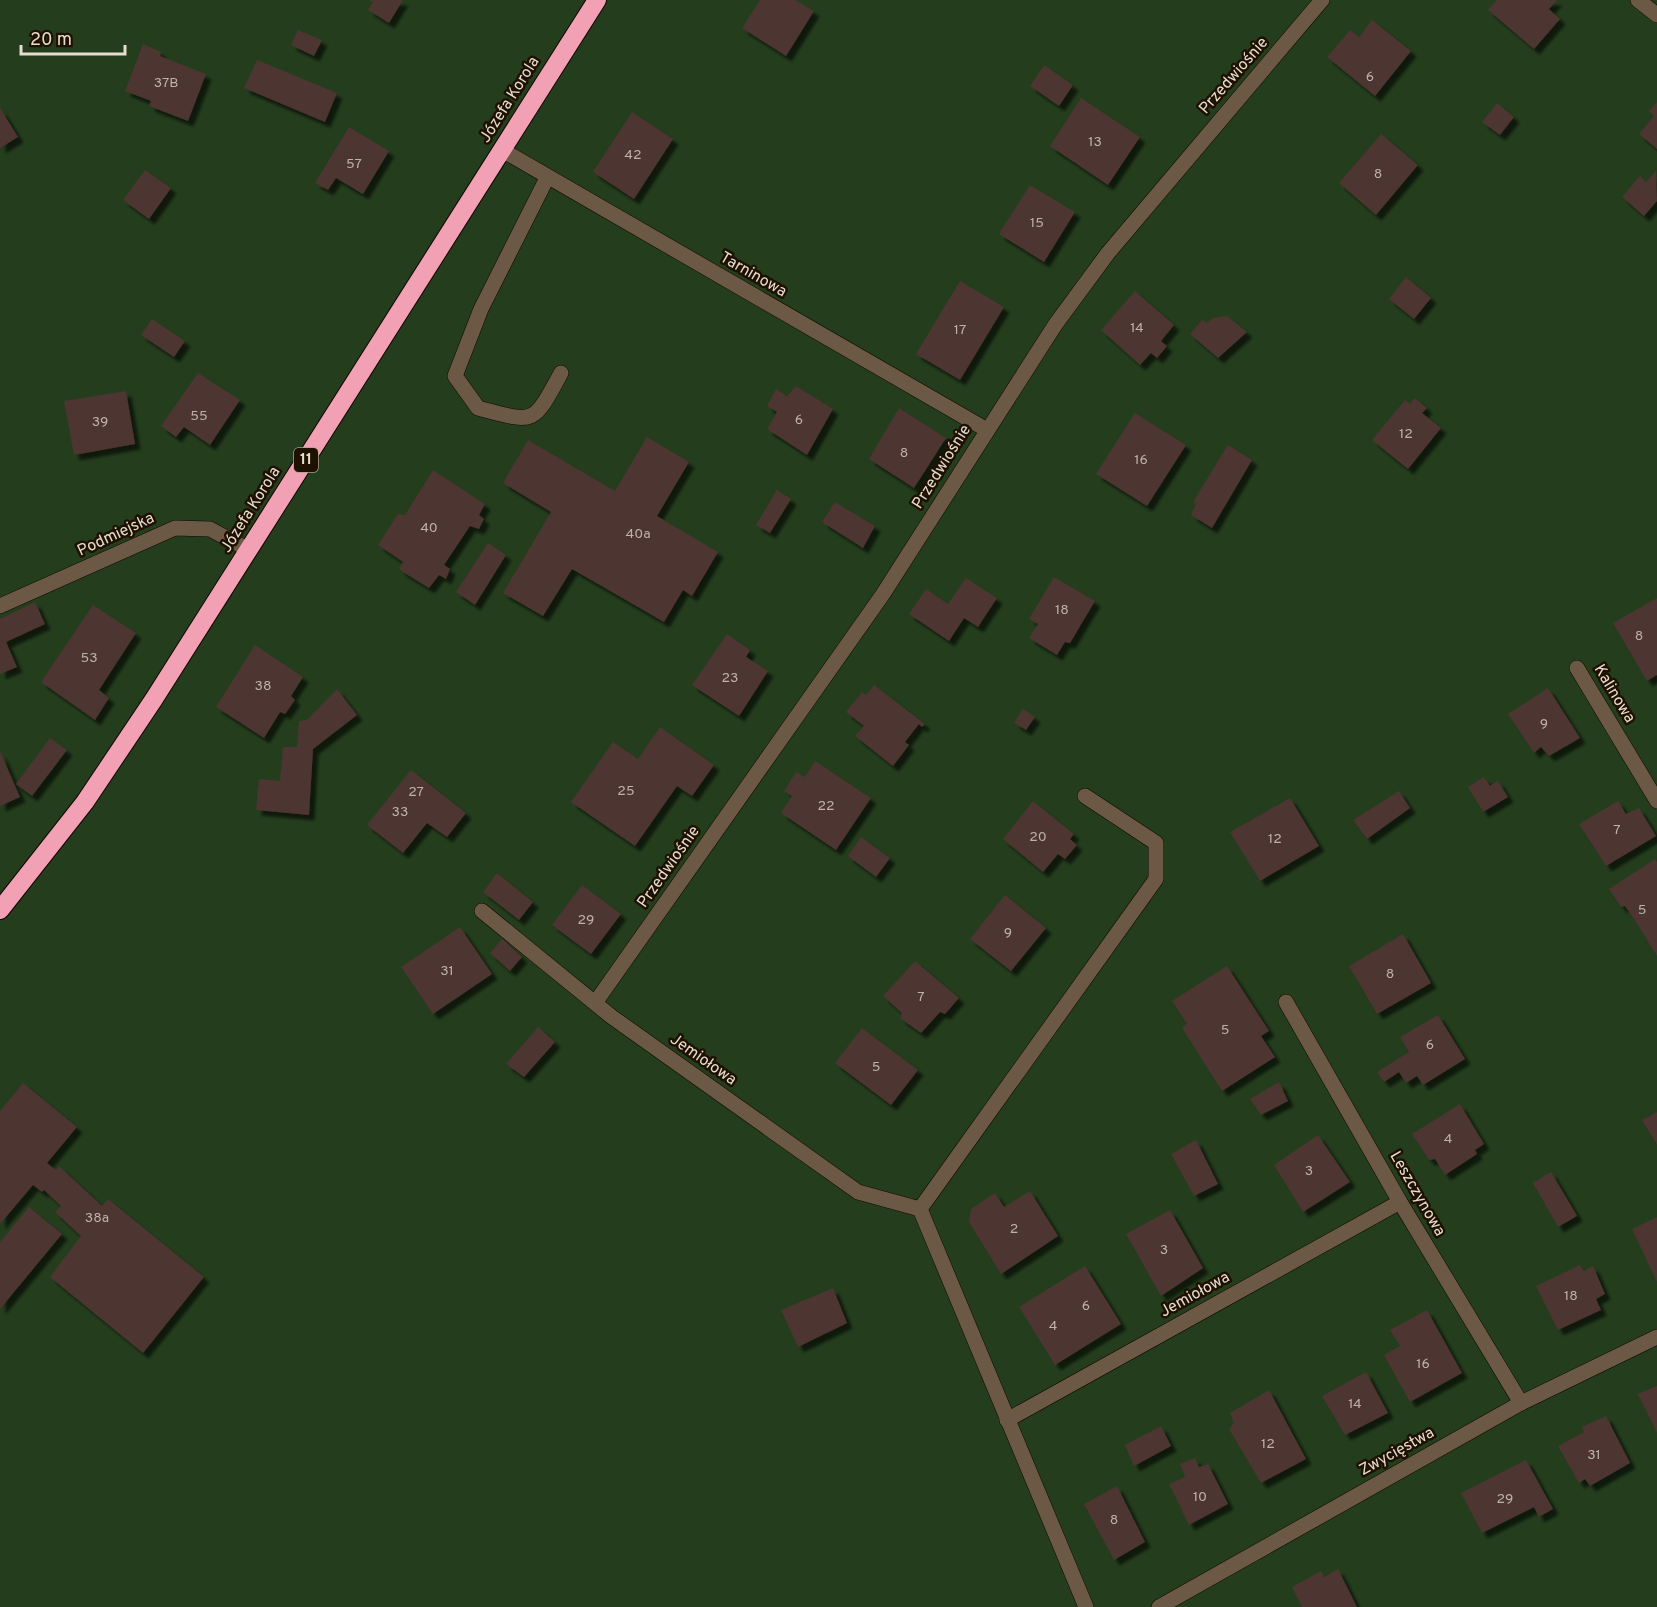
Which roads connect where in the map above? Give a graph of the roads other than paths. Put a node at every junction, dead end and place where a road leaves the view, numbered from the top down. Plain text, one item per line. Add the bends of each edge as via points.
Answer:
1 (597, 0) edge
2 (1323, 0) edge
3 (1638, 0) edge
4 (1657, 15) edge
5 (502, 150) junction
6 (547, 178) junction
7 (561, 373) dead end
8 (987, 430) junction
9 (249, 550) junction
10 (0, 606) edge
11 (1577, 668) dead end
12 (1085, 796) dead end
13 (1657, 801) edge
14 (0, 910) edge
15 (482, 911) dead end
16 (1286, 1002) dead end
17 (595, 1004) junction
18 (1400, 1202) junction
19 (920, 1209) junction
20 (1657, 1337) edge
21 (1521, 1404) junction
22 (1007, 1420) junction
23 (1086, 1607) edge
24 (1159, 1607) edge

1 - 5 highway, Józefa Korola / 11
2 - 8 street, Przedwiośnie via 1108,253 1055,325
3 - 4 street
5 - 6 street, Tarninowa
5 - 9 highway, Józefa Korola / 11
6 - 7 street via 481,309 455,376 478,408 522,419 539,412
6 - 8 street, Tarninowa
8 - 17 street, Przedwiośnie via 883,594
9 - 10 street, Podmiejska via 210,529 175,528
9 - 14 highway, Józefa Korola / 11 via 85,802
11 - 13 street, Kalinowa
12 - 19 street via 1156,843 1156,879
15 - 17 street, Jemiołowa
16 - 18 street, Leszczynowa
17 - 19 street, Jemiołowa via 858,1192
18 - 21 street, Leszczynowa
18 - 22 street, Jemiołowa
19 - 22 street
20 - 21 street, Zwycięstwa
21 - 24 street, Zwycięstwa
22 - 23 street

